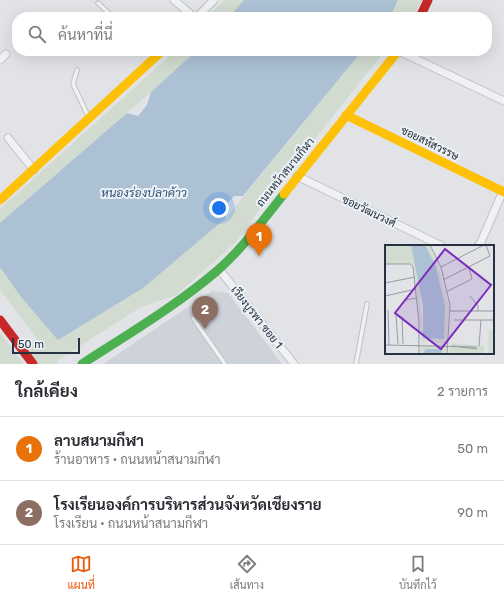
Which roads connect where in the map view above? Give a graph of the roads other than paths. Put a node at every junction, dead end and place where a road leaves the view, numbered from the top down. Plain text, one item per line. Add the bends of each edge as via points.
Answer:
1 (174, 0) edge
2 (214, 0) edge
3 (428, 0) edge
4 (98, 3) dead end
5 (108, 12) edge
6 (190, 12) edge
7 (201, 12) edge
8 (422, 12) edge
9 (6, 54) dead end
10 (153, 56) edge
11 (394, 56) edge
12 (408, 56) edge
13 (0, 60) edge
14 (77, 70) dead end
15 (504, 102) edge
16 (346, 115) junction
17 (90, 119) junction
18 (8, 138) dead end
19 (34, 170) junction
20 (297, 176) junction
21 (503, 192) edge
22 (0, 200) edge
23 (440, 245) edge
24 (479, 245) edge
25 (219, 269) junction
26 (367, 304) dead end
27 (193, 318) dead end
28 (0, 320) edge
29 (33, 364) edge
30 (82, 364) edge
31 (225, 364) edge
32 (294, 364) edge
33 (356, 364) edge

1 - 6 street
2 - 7 street
3 - 8 street
4 - 5 lane
9 - 13 street
10 - 17 street
11 - 16 street, ถนนหน้าสนามกีฬา
12 - 15 street
14 - 17 lane via 73,84
16 - 20 street, ถนนหน้าสนามกีฬา
16 - 21 street, ซอยสหัสวรรษ
17 - 19 street
18 - 19 street
19 - 22 street
20 - 23 street, ซอยวัฒนวงศ์
20 - 25 street, ถนนหน้าสนามกีฬา via 246,241
21 - 24 street
25 - 30 street, ถนนหน้าสนามกีฬา via 183,298
25 - 32 street, เวียงบูรพา ซอย 1
26 - 33 lane
27 - 31 lane
28 - 29 street

